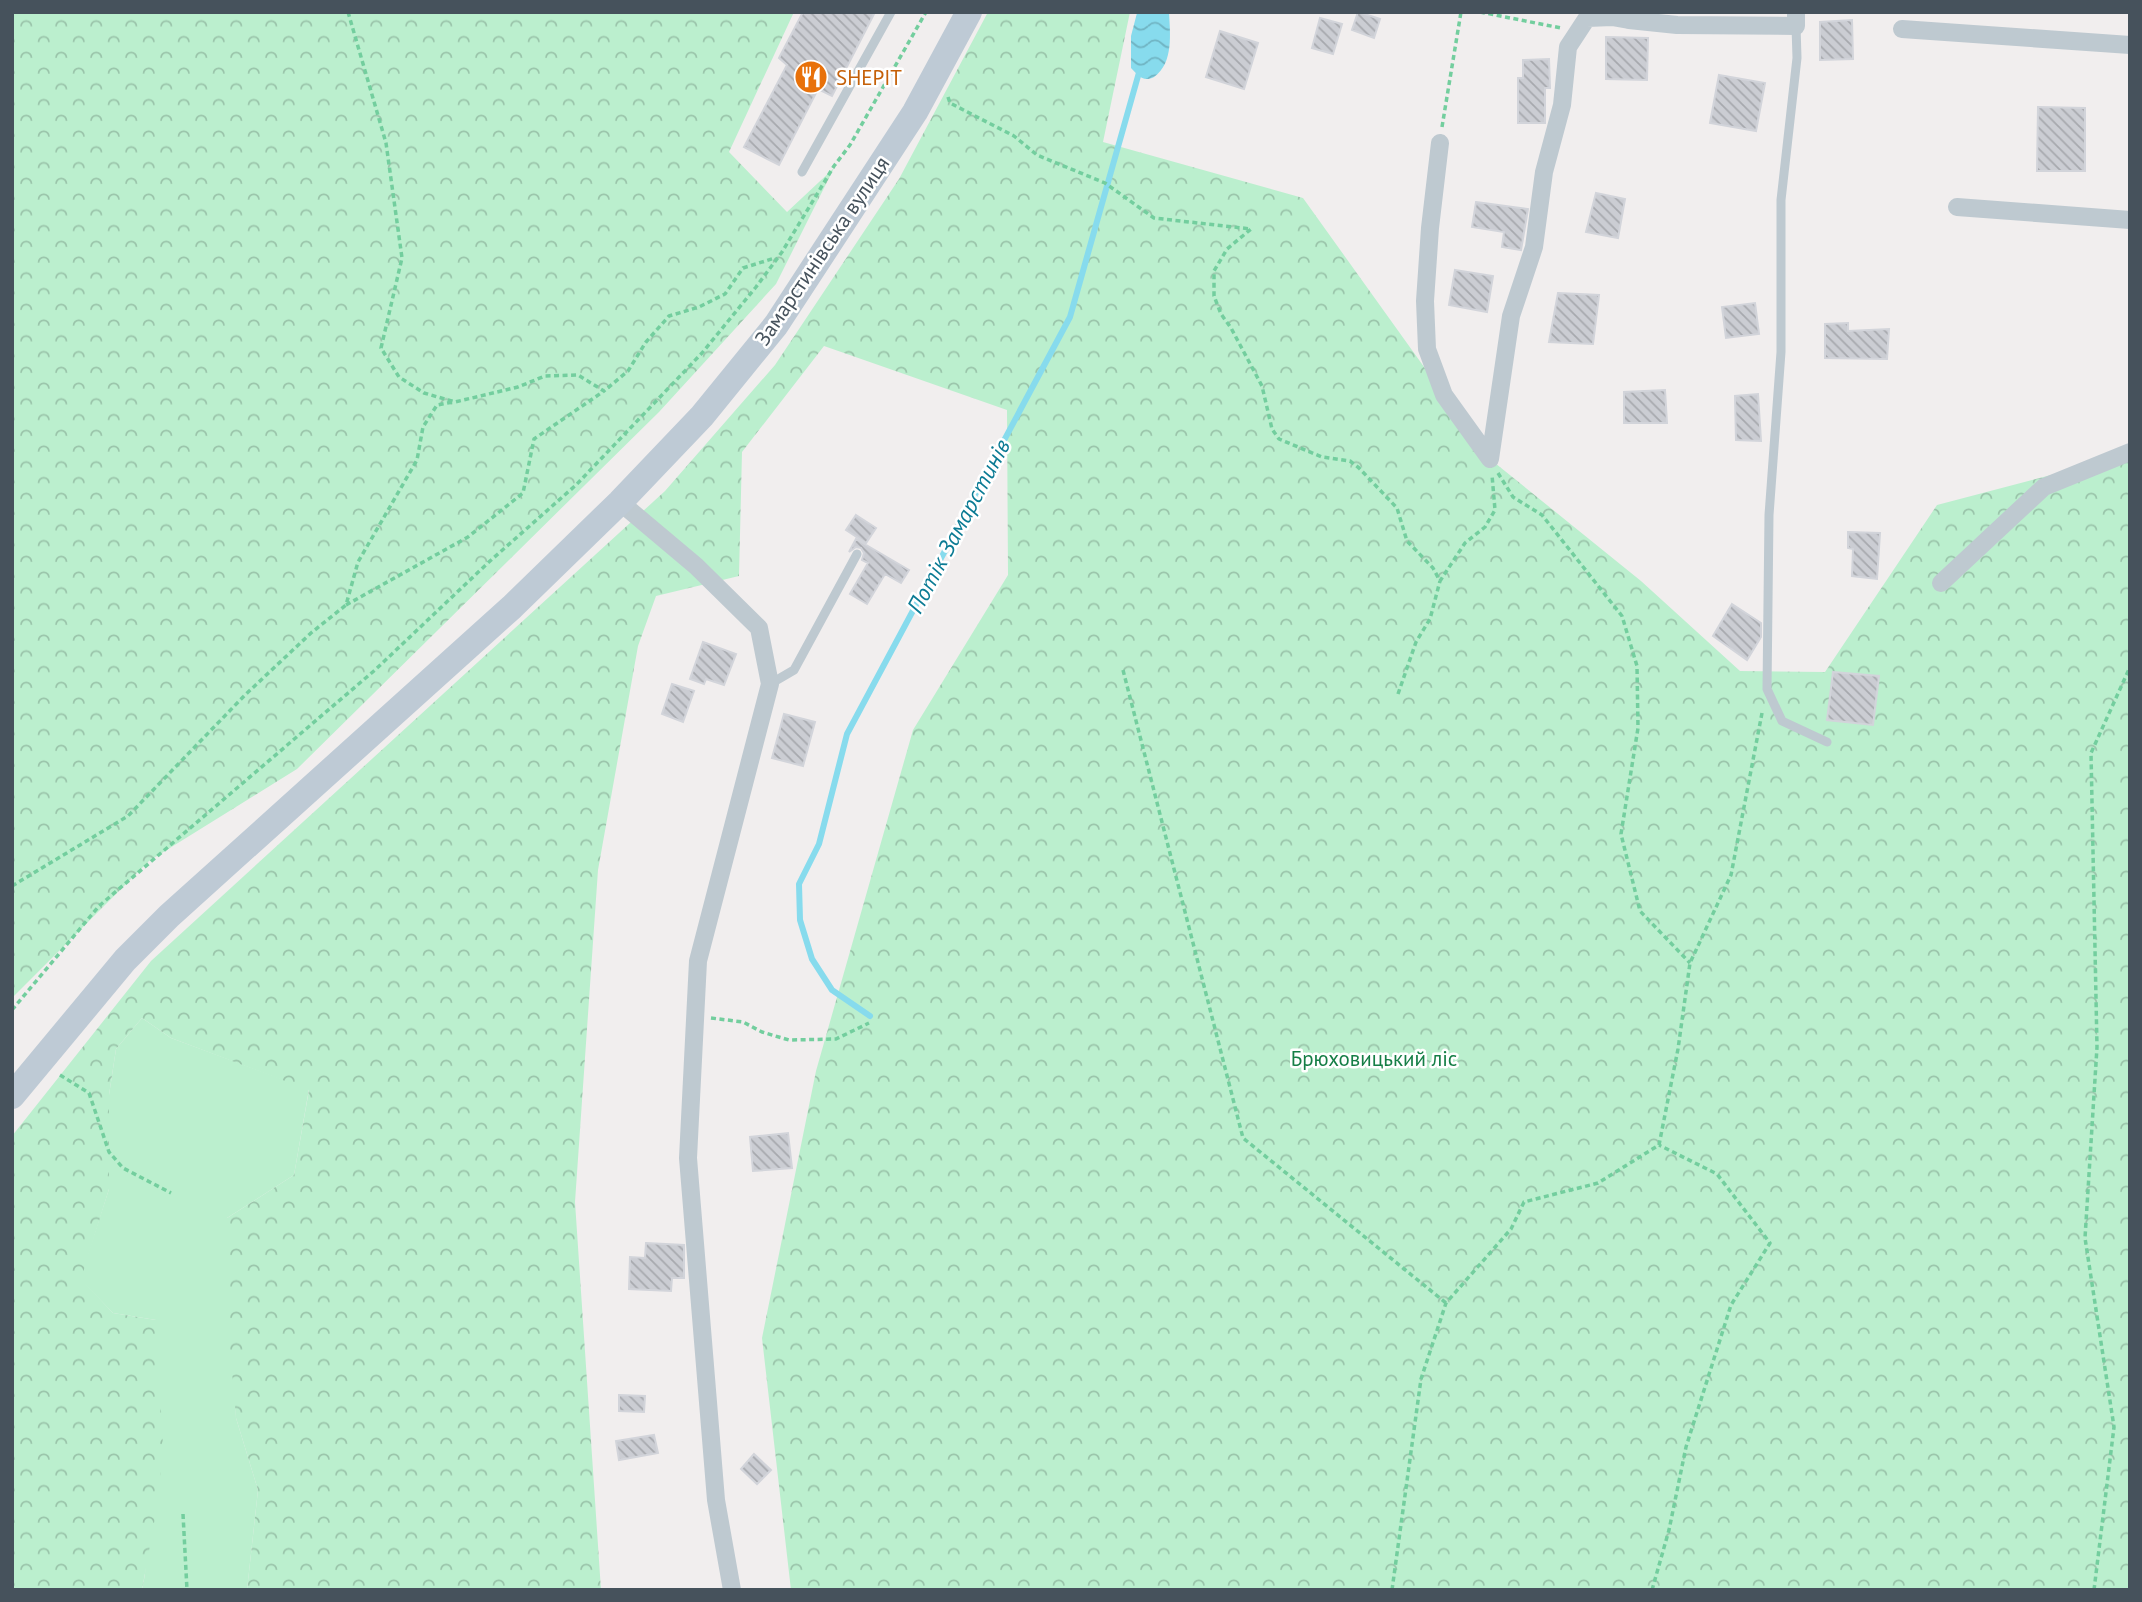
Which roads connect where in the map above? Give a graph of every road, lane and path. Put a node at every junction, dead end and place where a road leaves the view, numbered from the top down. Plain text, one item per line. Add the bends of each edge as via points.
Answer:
1 (348, 12) edge
2 (891, 12) edge
3 (926, 12) edge
4 (969, 12) edge
5 (1461, 12) edge
6 (1480, 12) edge
7 (1627, 16) edge
8 (1796, 19) edge
9 (1902, 29) dead end
10 (1578, 32) junction
11 (2130, 45) edge
12 (940, 67) junction
13 (1440, 143) joint
14 (802, 172) dead end
15 (1957, 207) dead end
16 (2130, 220) edge
17 (782, 252) junction
18 (604, 391) junction
19 (455, 401) junction
20 (2130, 453) edge
21 (1490, 459) junction
22 (620, 502) junction
23 (857, 554) dead end
24 (1440, 582) junction
25 (1941, 583) dead end
26 (346, 605) junction
27 (2130, 667) edge
28 (1123, 670) dead end
29 (770, 684) junction
30 (1767, 689) junction
31 (1398, 694) dead end
32 (1827, 742) dead end
33 (12, 886) edge
34 (1690, 963) junction
35 (12, 1010) edge
36 (695, 1015) junction
37 (869, 1023) dead end
38 (52, 1071) dead end
39 (12, 1096) edge
40 (1659, 1145) junction
41 (171, 1193) dead end
42 (1446, 1303) junction
43 (183, 1514) dead end
44 (187, 1590) edge
45 (732, 1590) edge
46 (1392, 1590) edge
47 (1652, 1590) edge
48 (2094, 1590) edge

1 - 19 path via 386,142 402,258 381,348 398,377 424,393
2 - 14 lane
3 - 17 path
4 - 12 main road, Замарстинівська вулиця
5 - 13 path
6 - 10 path
7 - 8 street via 1677,25
7 - 10 street via 1587,18
8 - 30 lane via 1797,58 1781,200 1781,352 1769,515
9 - 11 street
10 - 21 street via 1569,47 1534,247 1511,316
12 - 22 main road, Замарстинівська вулиця via 776,325 702,415
12 - 24 path via 950,103 1014,136 1037,155 1107,184 1154,218 1251,229 1227,249 1214,271 1214,296 1262,386 1272,429 1279,439 1322,457 1350,461 1359,468 1397,508 1407,541
13 - 21 street via 1426,289 1427,349 1444,395
15 - 16 street
17 - 18 path via 772,260 743,268 725,294 668,316 628,371
17 - 35 path via 702,353 576,485 375,670 99,906
18 - 19 path via 578,375 545,376
18 - 26 path via 534,439 523,493 468,537
19 - 26 path via 437,405 424,427 418,460 358,562
20 - 25 street via 2044,486
21 - 24 path via 1495,510 1485,527 1465,543
21 - 34 path via 1513,497 1542,515 1622,616 1637,666 1638,728 1621,834 1640,911
22 - 29 street via 760,628
22 - 39 main road, Замарстинівська вулиця via 512,607 169,916 125,960
23 - 29 lane via 794,670
24 - 31 path via 1430,619 1416,642
26 - 33 path via 245,695 128,816
27 - 48 path via 2091,753 2096,1047 2085,1238 2114,1427
28 - 42 path via 1243,1138
29 - 36 street via 698,961
30 - 32 lane via 1782,721
30 - 34 path via 1731,875
34 - 40 path
36 - 37 path via 743,1022 789,1040 836,1039
36 - 45 street via 688,1158 716,1500
38 - 41 path via 89,1093 109,1152 123,1168
40 - 42 path via 1598,1183 1524,1202 1511,1229
40 - 47 path via 1717,1174 1770,1243 1731,1305 1686,1447
42 - 46 path via 1420,1380
43 - 44 path

